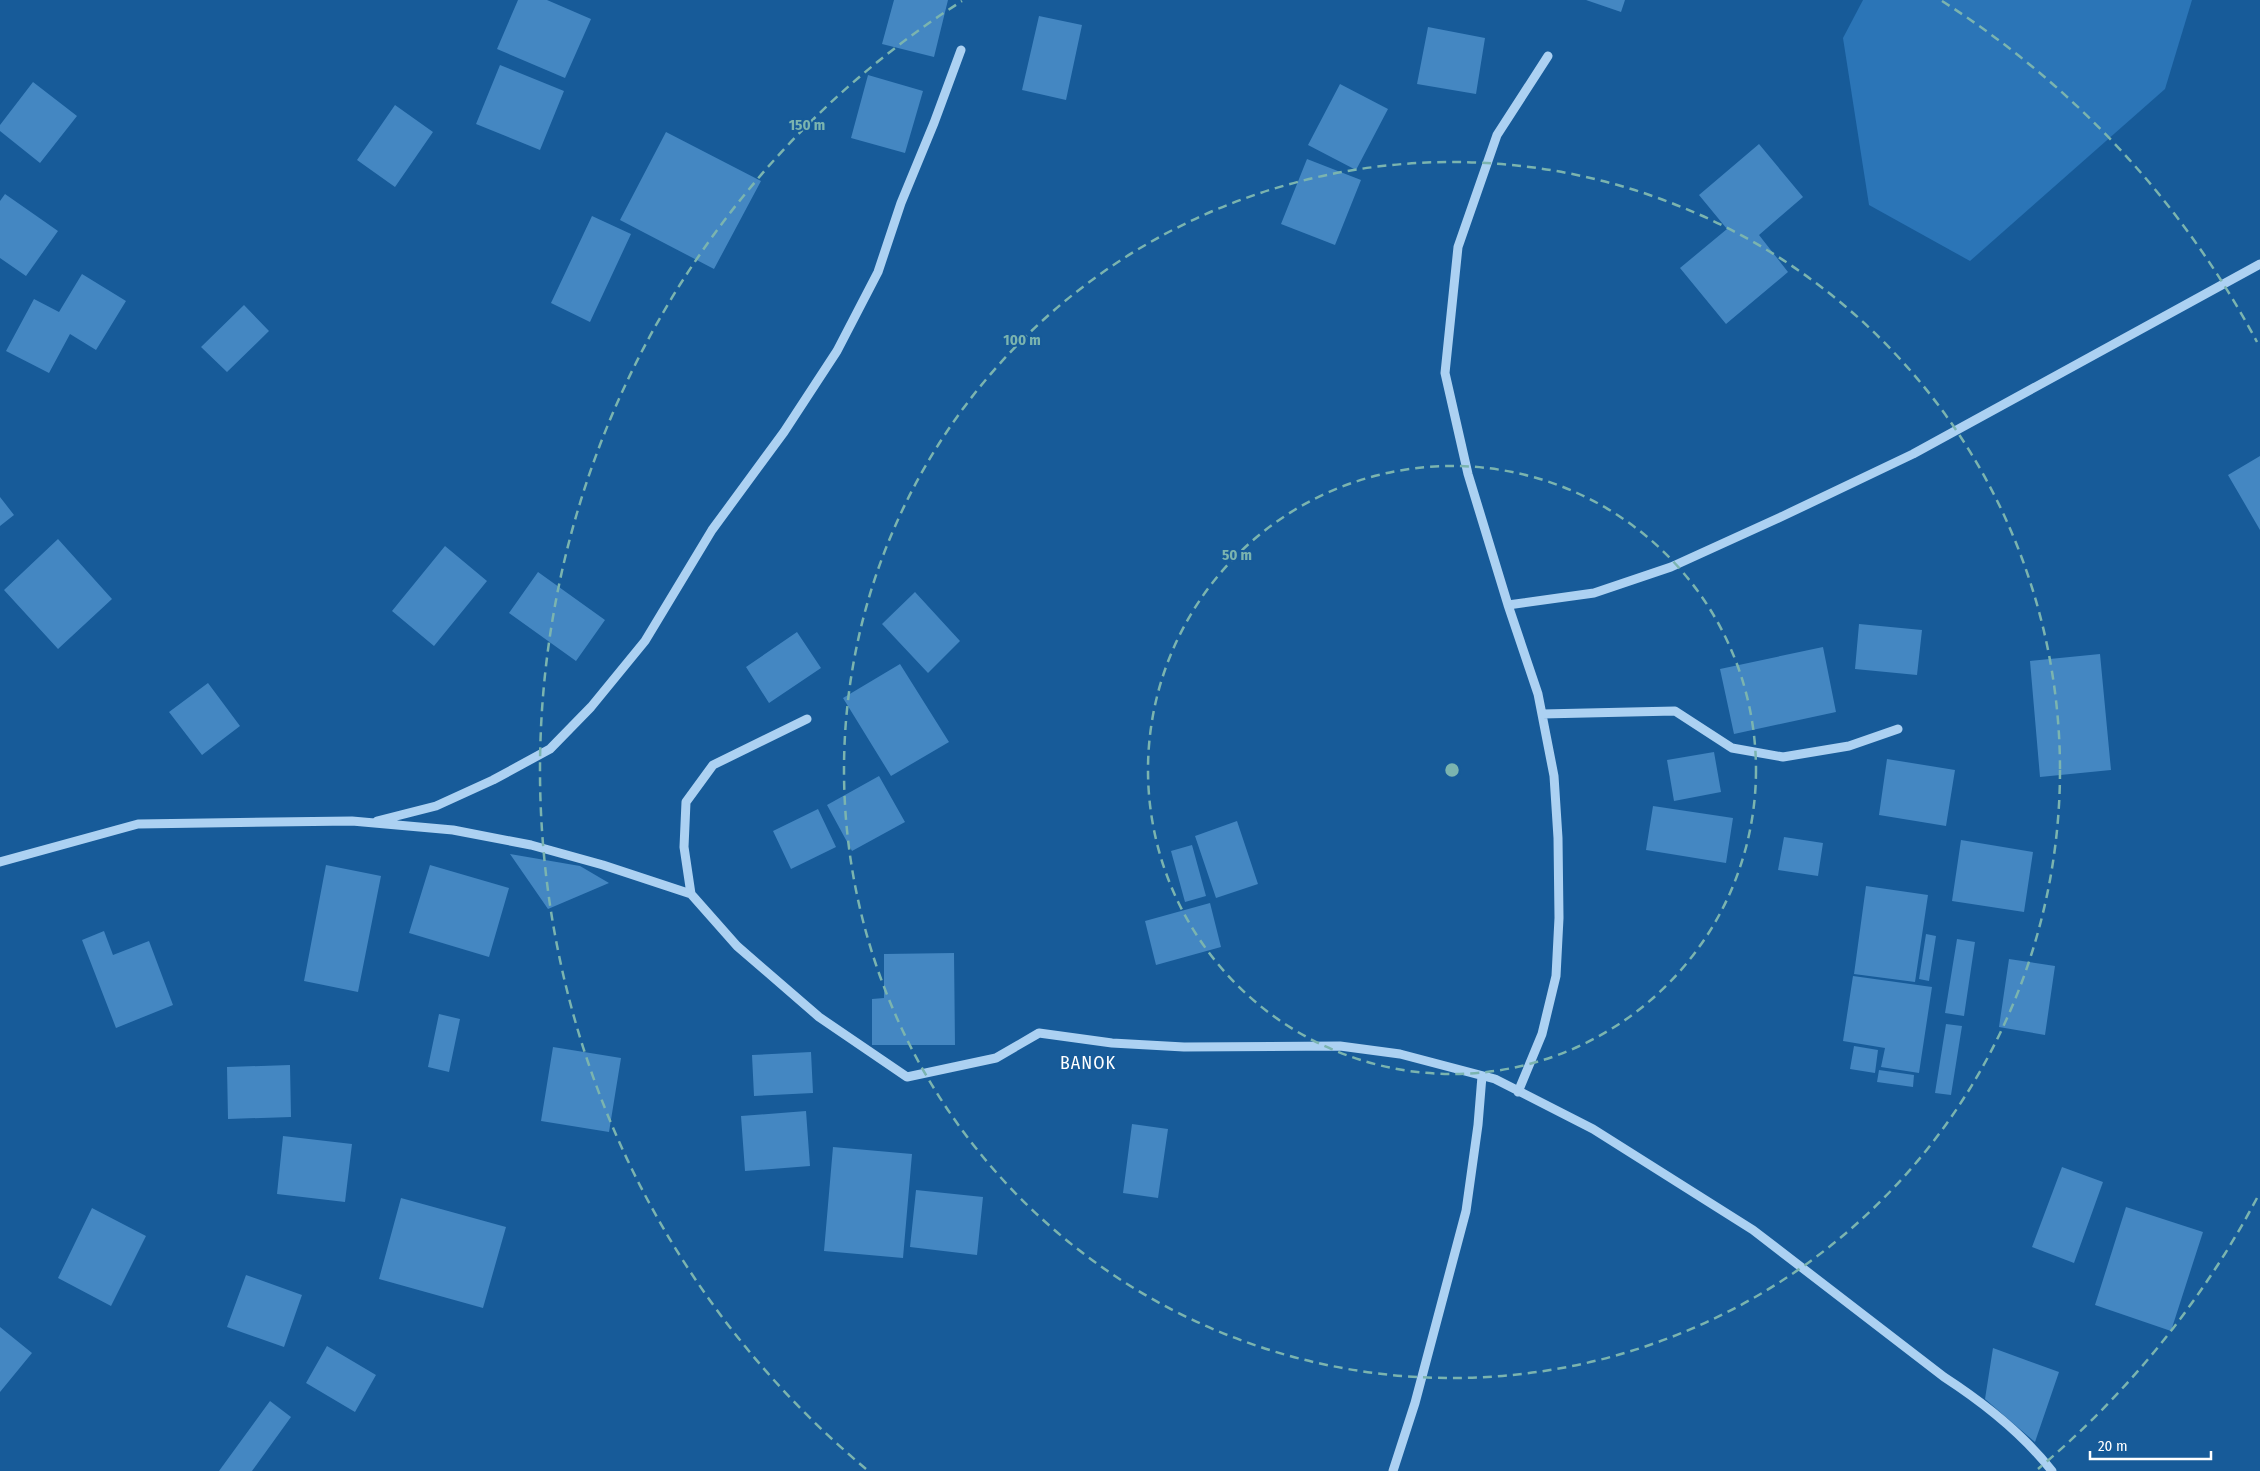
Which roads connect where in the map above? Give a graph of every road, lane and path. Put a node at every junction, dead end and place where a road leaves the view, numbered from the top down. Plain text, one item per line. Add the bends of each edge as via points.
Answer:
1 (961, 50) dead end
2 (1548, 56) dead end
3 (2260, 264) edge
4 (1508, 605) junction
5 (1542, 714) junction
6 (807, 719) dead end
7 (1898, 729) dead end
8 (369, 822) junction
9 (0, 862) edge
10 (691, 894) junction
11 (1482, 1076) junction
12 (1518, 1092) junction
13 (1393, 1471) edge
14 (2052, 1471) edge

1 - 8 street via 901,203 878,272 837,351 784,432 712,530 645,641 591,707 550,749 436,806
2 - 4 street via 1497,135 1458,247 1445,373 1468,474
3 - 4 street via 1913,454 1671,567 1594,593
4 - 5 street
5 - 7 street via 1675,711 1732,748 1783,757 1849,746
5 - 12 street via 1554,776 1558,838 1556,976 1542,1034
6 - 10 street via 713,765 686,802 684,847
8 - 9 street via 138,824
8 - 10 street via 453,830 531,845
10 - 11 street via 737,946 819,1017 907,1076 996,1058 1039,1033 1112,1043 1184,1047 1340,1046 1400,1054
11 - 12 street
11 - 13 street via 1466,1211 1415,1403
12 - 14 street via 1593,1129 1753,1230 1944,1377 1971,1394 2025,1440

